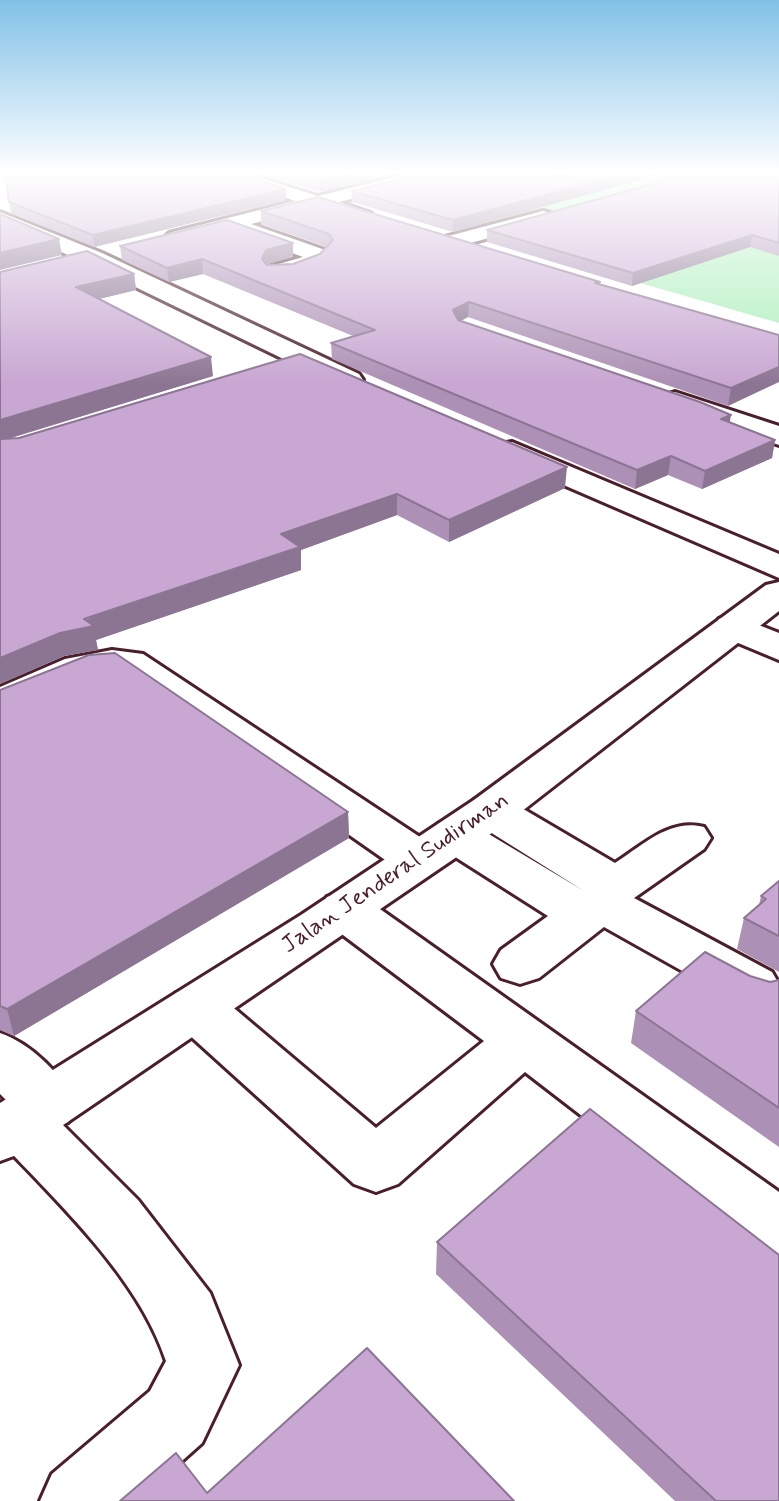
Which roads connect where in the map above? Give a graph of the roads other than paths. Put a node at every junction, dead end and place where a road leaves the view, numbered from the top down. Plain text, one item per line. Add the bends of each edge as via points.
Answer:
1 (61, 244) edge
2 (178, 244) edge
3 (203, 244) edge
4 (289, 244) edge
5 (452, 244) edge
6 (124, 250) edge
7 (494, 257) edge
8 (94, 258) junction
9 (54, 267) edge
10 (276, 272) edge
11 (303, 360) junction
12 (274, 369) edge
13 (375, 392) edge
14 (651, 393) edge
15 (775, 431) edge
16 (491, 442) edge
17 (779, 567) edge
18 (779, 593) edge
19 (733, 627) junction
20 (779, 648) edge
21 (0, 703) edge
22 (455, 835) junction
23 (687, 838) dead end
24 (602, 902) junction
25 (345, 910) junction
26 (520, 964) dead end
27 (763, 991) edge
28 (196, 1008) junction
29 (524, 1040) junction
30 (0, 1056) edge
31 (23, 1121) edge
32 (779, 1229) edge
33 (79, 1501) edge

1 - 8 street
2 - 3 street via 162,250
4 - 10 street via 320,256
5 - 7 street
6 - 8 street
8 - 9 street
8 - 11 street
11 - 12 street
11 - 13 street
14 - 15 street
16 - 17 street
18 - 19 street, Jalan Jenderal Sudirman
19 - 20 street
19 - 22 street, Jalan Jenderal Sudirman
21 - 22 street via 86,664 129,663
22 - 24 street via 570,906
22 - 25 street, Jalan Jenderal Sudirman
23 - 24 street
24 - 26 street
24 - 27 street
25 - 28 street, Jalan Jenderal Sudirman
25 - 29 street
28 - 29 street via 376,1165
28 - 31 street, Jalan Jenderal Sudirman
29 - 32 street
30 - 31 street
31 - 33 street via 115,1220 186,1316 203,1365 176,1417

